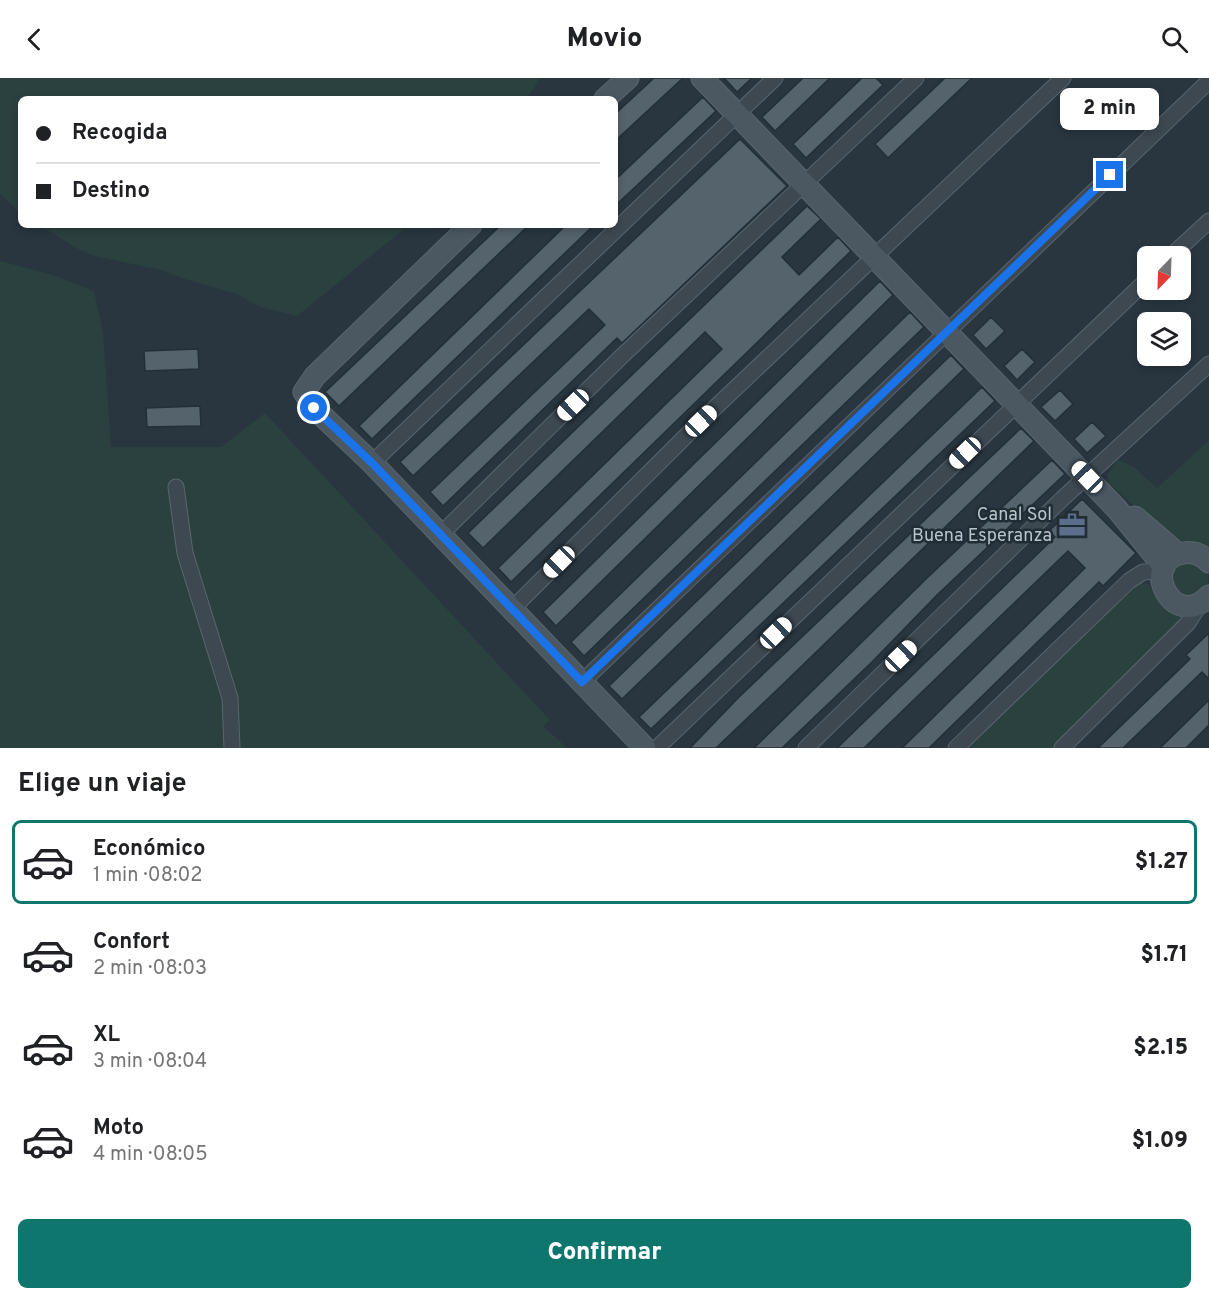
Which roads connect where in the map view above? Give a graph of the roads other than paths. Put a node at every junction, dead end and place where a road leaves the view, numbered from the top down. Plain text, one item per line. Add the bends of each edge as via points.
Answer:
1 (628, 78) edge
2 (702, 78) edge
3 (775, 78) edge
4 (916, 78) edge
5 (1063, 78) edge
6 (1209, 81) edge
7 (608, 96) edge
8 (737, 115) junction
9 (804, 184) junction
10 (1209, 221) edge
11 (468, 228) edge
12 (1183, 246) edge
13 (874, 256) junction
14 (1137, 289) edge
15 (946, 332) junction
16 (1209, 364) edge
17 (1016, 404) junction
18 (372, 463) junction
19 (1087, 477) junction
20 (176, 487) dead end
21 (440, 534) junction
22 (1209, 562) edge
23 (1168, 564) junction
24 (1206, 600) edge
25 (512, 609) junction
26 (582, 682) junction
27 (231, 748) edge
28 (645, 748) edge
29 (657, 748) edge
30 (806, 748) edge
31 (956, 748) edge
32 (1062, 748) edge

1 - 7 street
2 - 8 street
3 - 8 street
4 - 9 street
5 - 13 street
6 - 15 street
8 - 9 street
8 - 18 street
9 - 13 street
9 - 21 street
10 - 12 street
11 - 18 street via 315,376 304,392 314,408
13 - 15 street
13 - 25 street
14 - 17 street
15 - 17 street
15 - 26 street
16 - 19 street
17 - 19 street
17 - 29 street
18 - 21 street
19 - 23 street via 1117,509 1135,517
19 - 30 street
20 - 27 street via 185,553 230,698
21 - 25 street
22 - 23 street via 1196,553
23 - 24 street via 1163,589 1174,602 1183,606
23 - 31 street via 1129,581
24 - 32 street via 1188,623
25 - 26 street
26 - 28 street

